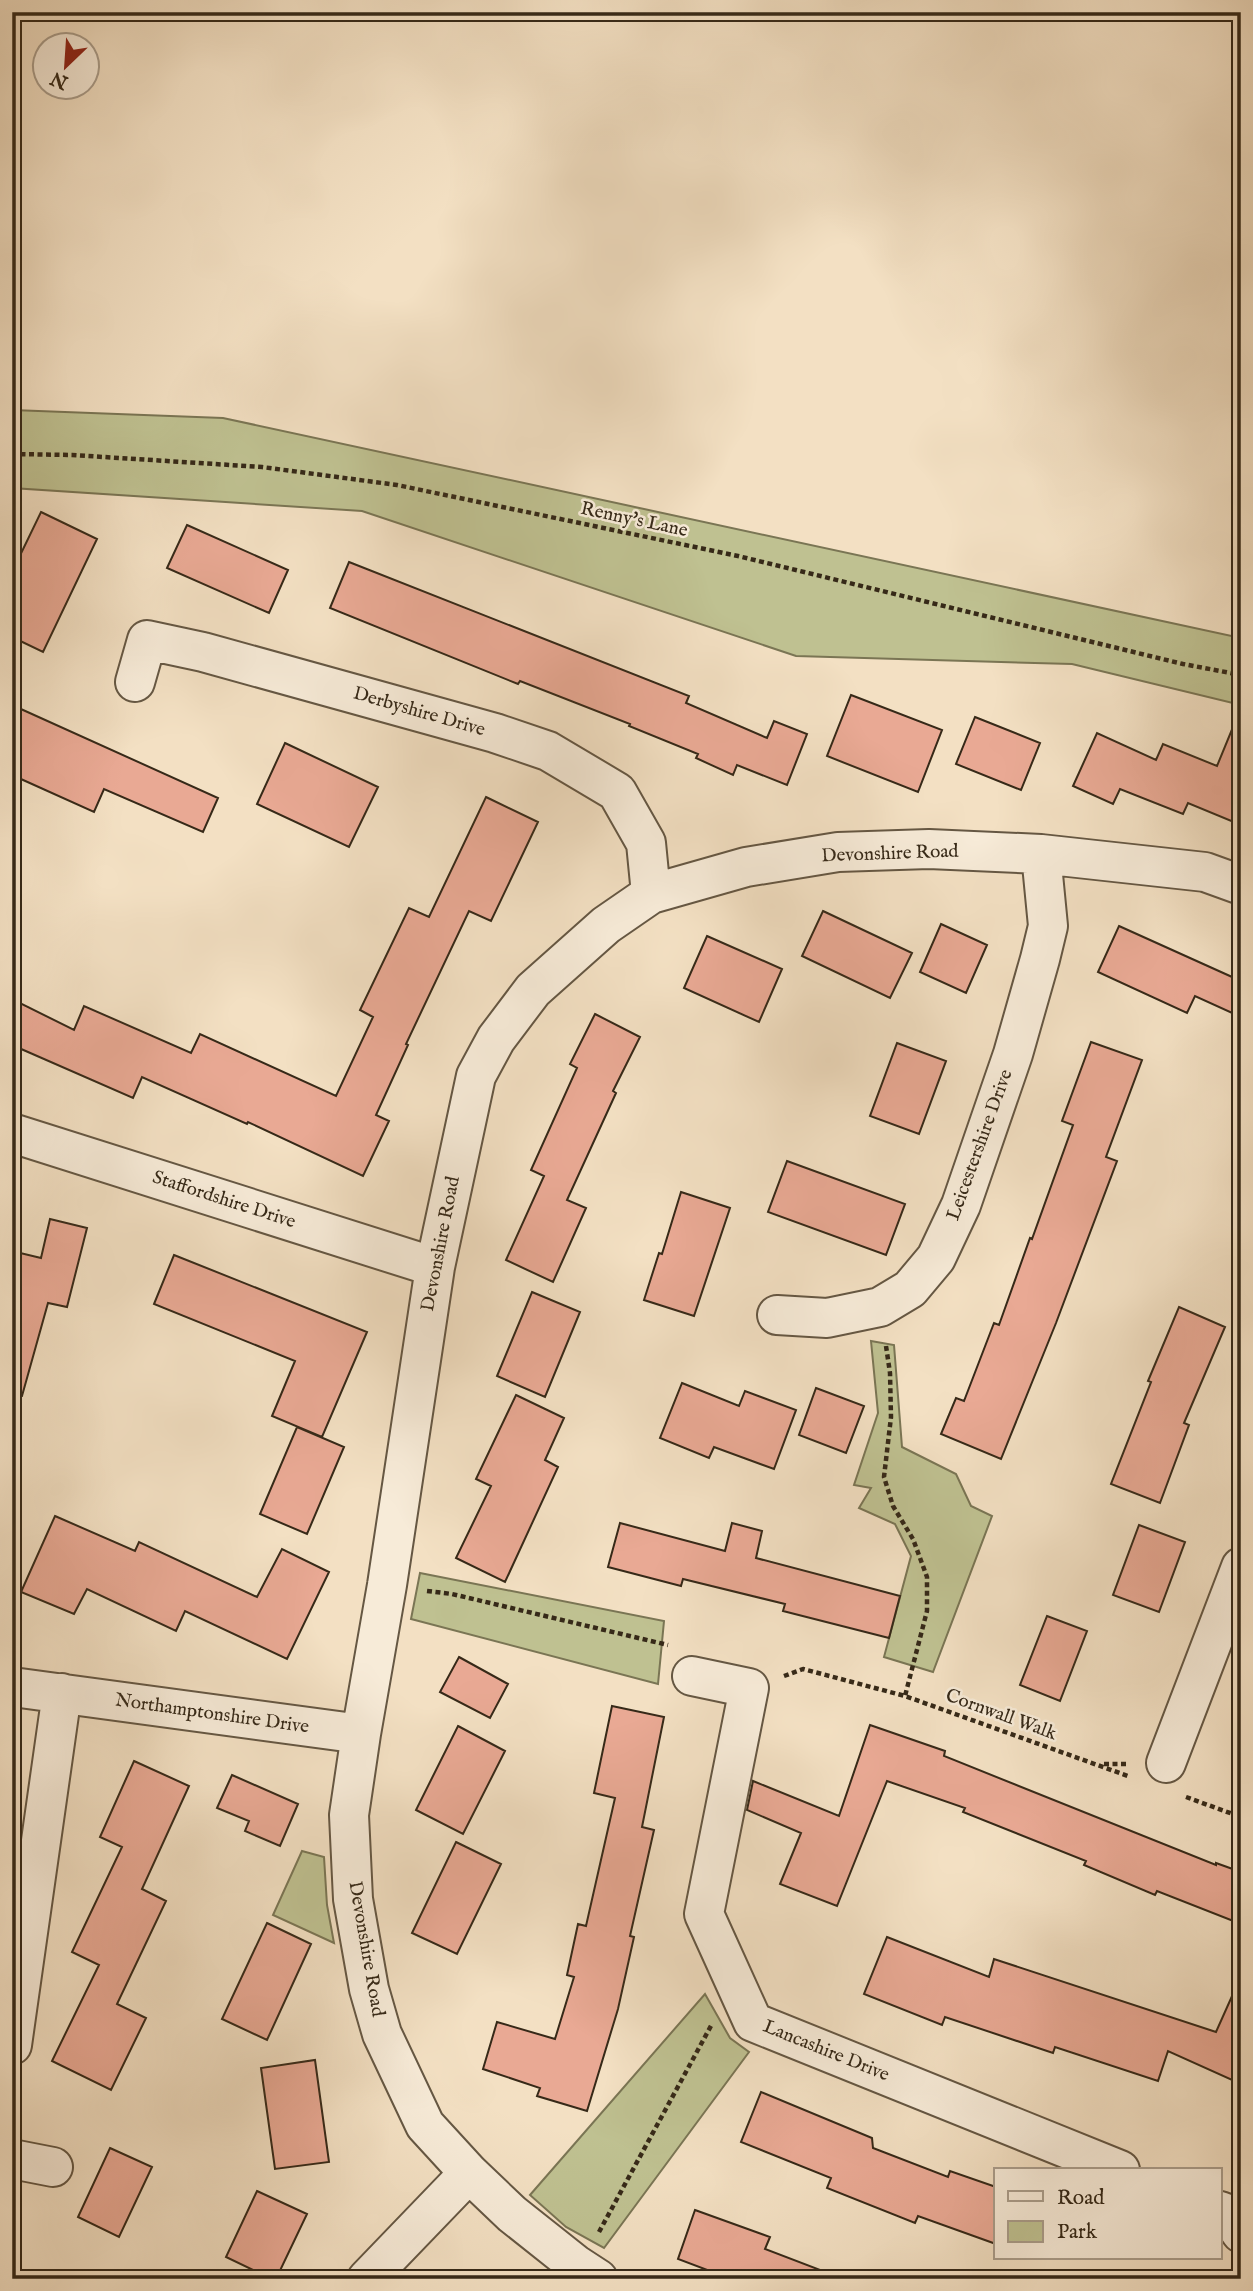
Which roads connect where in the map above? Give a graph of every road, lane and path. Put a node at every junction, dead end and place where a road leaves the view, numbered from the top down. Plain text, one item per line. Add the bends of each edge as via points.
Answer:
1 (12, 454) edge
2 (1241, 675) edge
3 (135, 682) dead end
4 (1041, 854) junction
5 (1241, 885) edge
6 (651, 894) junction
7 (12, 1133) edge
8 (435, 1267) junction
9 (880, 1307) junction
10 (776, 1314) dead end
11 (1241, 1567) edge
12 (387, 1585) junction
13 (692, 1676) joint
14 (20, 1688) dead end
15 (749, 1688) junction
16 (62, 1693) junction
17 (905, 1696) junction
18 (361, 1734) junction
19 (1160, 1778) junction
20 (1241, 1817) edge
21 (718, 2016) dead end
22 (12, 2045) edge
23 (12, 2159) edge
24 (52, 2167) dead end
25 (1115, 2168) edge
26 (469, 2173) junction
27 (586, 2272) edge
28 (367, 2279) edge

1 - 2 path, Renny's Lane via 262,467 397,485 738,556
3 - 6 street, Derbyshire Drive via 147,640 548,751 617,792 646,844
4 - 5 street, Devonshire Road via 1205,872
4 - 6 street, Devonshire Road via 929,849 838,852 746,867
4 - 9 street, Leicestershire Drive via 1048,926 1013,1054 961,1205 936,1258 910,1289
6 - 8 street, Devonshire Road via 606,925 533,990 496,1038 476,1076
7 - 8 street, Staffordshire Drive
8 - 12 street, Devonshire Road
9 - 10 street, Leicestershire Drive via 827,1318
9 - 17 path via 891,1395 884,1477 927,1577 927,1611
11 - 19 street
12 - 13 path via 452,1594 679,1648
12 - 18 street, Devonshire Road
13 - 15 street
14 - 16 street, Northamptonshire Drive
15 - 17 path, Cornwall Walk via 803,1669
15 - 25 street, Lancashire Drive via 704,1914 753,2022
16 - 18 street, Northamptonshire Drive
16 - 22 street
17 - 19 path, Cornwall Walk
18 - 26 street, Devonshire Road via 349,1815 353,1899 369,1989 382,2034 425,2125
19 - 20 path, Cornwall Walk
21 - 27 path via 598,2233
23 - 24 street
26 - 27 street, Devonshire Road via 512,2214
26 - 28 street

